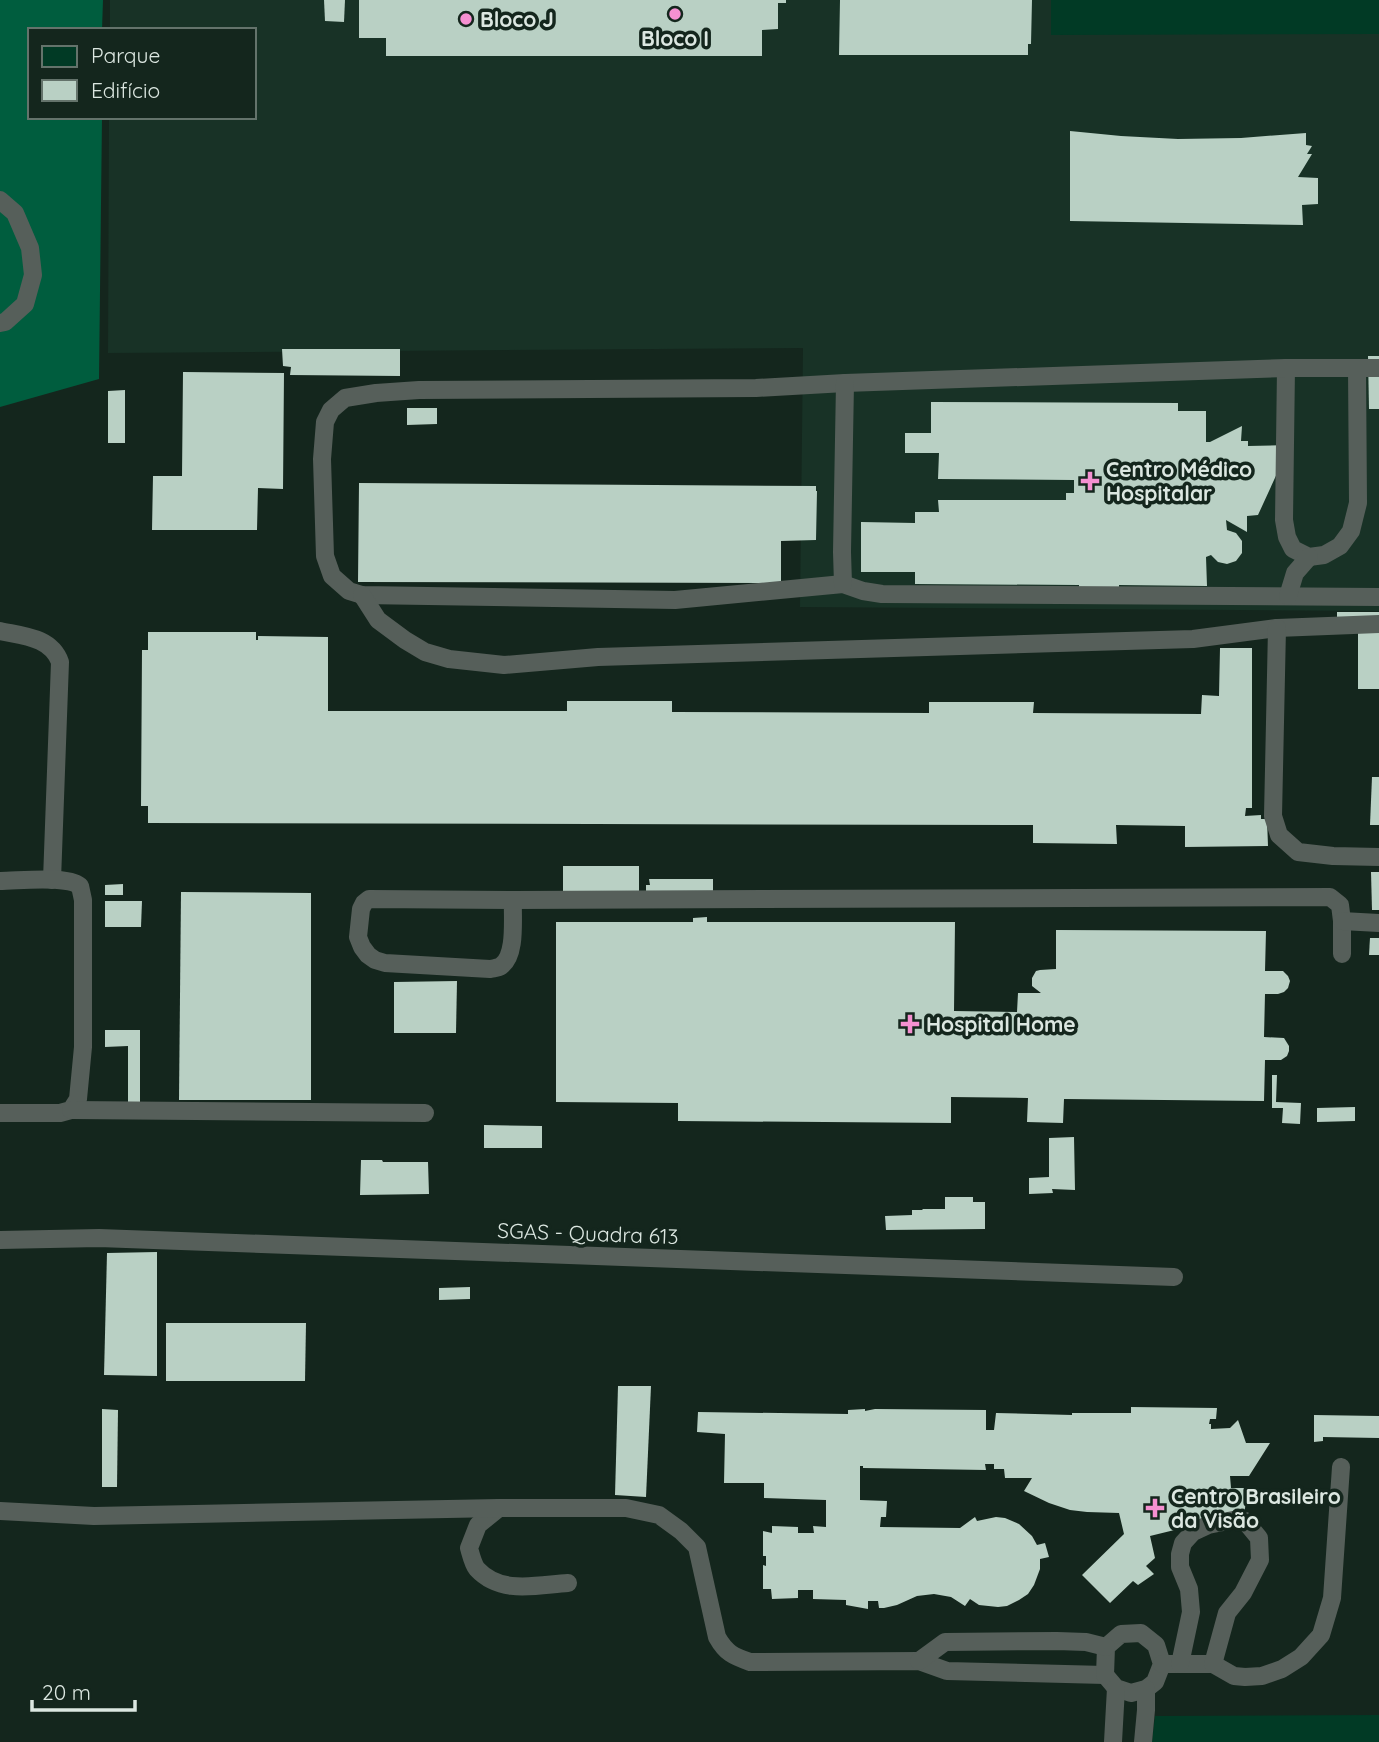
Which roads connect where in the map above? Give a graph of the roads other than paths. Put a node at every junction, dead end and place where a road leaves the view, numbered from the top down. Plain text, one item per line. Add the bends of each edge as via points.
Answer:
1 (0, 200) edge
2 (0, 323) edge
3 (1286, 368) junction
4 (1357, 368) junction
5 (1379, 368) edge
6 (845, 383) junction
7 (1309, 557) junction
8 (843, 584) junction
9 (362, 595) junction
10 (1288, 596) junction
11 (1379, 597) edge
12 (1379, 624) edge
13 (1277, 628) junction
14 (0, 631) edge
15 (1379, 857) edge
16 (52, 880) junction
17 (0, 881) edge
18 (513, 900) junction
19 (1342, 921) junction
20 (1379, 923) edge
21 (1342, 954) dead end
22 (71, 1110) junction
23 (425, 1113) dead end
24 (0, 1114) edge
25 (0, 1240) edge
26 (1174, 1277) dead end
27 (1341, 1466) dead end
28 (499, 1508) junction
29 (0, 1511) edge
30 (568, 1583) dead end
31 (1106, 1647) junction
32 (919, 1661) junction
33 (1171, 1664) junction
34 (1213, 1664) junction
35 (1110, 1682) junction
36 (1146, 1689) junction
37 (1113, 1742) edge
38 (1143, 1742) edge

1 - 2 lane via 15,213 30,248 33,275 25,304
3 - 4 lane
3 - 6 lane
3 - 7 lane via 1284,520 1293,549
4 - 5 lane
4 - 7 lane via 1358,503 1351,531 1340,546
6 - 8 lane
6 - 9 lane via 756,388 419,390 345,398 331,410 326,422 326,555 332,576 349,591
7 - 10 lane via 1295,573
8 - 9 lane via 674,600
8 - 10 lane via 882,594
9 - 13 lane via 378,620 425,652 504,665 598,657 1193,639
10 - 11 lane
12 - 13 lane
13 - 15 lane via 1273,816 1279,835 1298,852
14 - 16 lane via 50,646 60,662
16 - 17 lane
16 - 22 lane via 75,883 82,892 83,1047 78,1099
18 - 18 lane via 369,899 361,909 358,937 369,956 385,963 490,969 501,966 509,956
18 - 19 lane via 1330,897 1340,905
19 - 20 lane
19 - 21 lane
22 - 23 lane
22 - 24 lane
25 - 26 lane, SGAS - Quadra 613 via 99,1237
27 - 34 lane via 1332,1598 1321,1635 1301,1657 1262,1676 1234,1676
28 - 29 lane via 94,1516
28 - 30 lane via 478,1525 468,1548 475,1567 510,1587
28 - 32 lane via 626,1508 659,1515 698,1547 717,1637 733,1656 750,1662
31 - 32 lane via 1057,1641 945,1642
31 - 33 lane via 1121,1634 1141,1633
31 - 35 lane
32 - 35 lane via 947,1671
33 - 34 lane
33 - 34 lane via 1191,1612 1189,1589 1180,1567 1183,1543 1193,1532 1238,1519 1259,1538 1260,1560 1227,1613
33 - 36 lane
35 - 36 lane via 1131,1693
35 - 37 lane
36 - 38 lane

